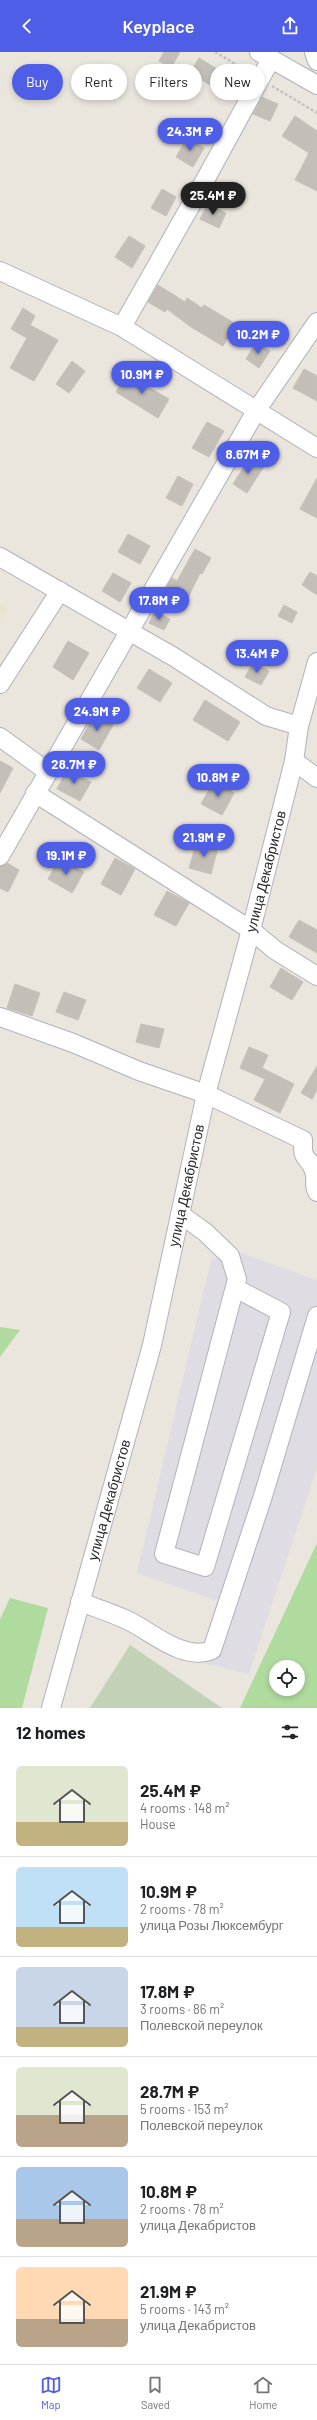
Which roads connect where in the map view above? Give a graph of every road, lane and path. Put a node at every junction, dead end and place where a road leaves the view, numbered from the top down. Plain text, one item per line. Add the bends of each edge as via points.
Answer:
1 (314, 52) edge
2 (265, 55) edge
3 (317, 61) edge
4 (317, 85) edge
5 (0, 271) edge
6 (317, 322) edge
7 (122, 327) junction
8 (256, 411) junction
9 (317, 448) edge
10 (0, 557) edge
11 (60, 591) junction
12 (130, 633) junction
13 (317, 662) edge
14 (0, 684) edge
15 (299, 726) junction
16 (0, 737) edge
17 (294, 761) junction
18 (48, 772) junction
19 (317, 778) edge
20 (35, 793) junction
21 (0, 856) edge
22 (251, 930) junction
23 (317, 976) edge
24 (0, 1017) edge
25 (206, 1094) junction
26 (317, 1192) edge
27 (180, 1214) junction
28 (235, 1288) junction
29 (317, 1316) edge
30 (80, 1602) junction
31 (51, 1708) edge

1 - 3 street
2 - 4 street
2 - 7 street via 204,182
5 - 7 street
6 - 8 street
7 - 8 street
8 - 9 street
8 - 12 street
10 - 11 street
11 - 12 street
11 - 14 street
12 - 15 street via 174,657 266,716
12 - 18 street
13 - 15 street, улица Декабристов
15 - 17 street, улица Декабристов
16 - 18 street
17 - 19 street
17 - 22 street, улица Декабристов
18 - 20 street
20 - 21 street
20 - 22 street
22 - 23 street via 275,950
22 - 25 street, улица Декабристов
24 - 25 street
25 - 26 street via 303,1140 302,1154 315,1171 314,1186
25 - 27 street, улица Декабристов
27 - 28 street via 205,1232 230,1256 237,1279
27 - 30 street, улица Декабристов via 152,1345
28 - 28 street via 164,1554 205,1567 281,1312
29 - 30 street via 263,1496 212,1650 203,1654 184,1650 126,1619
30 - 31 street, улица Декабристов

